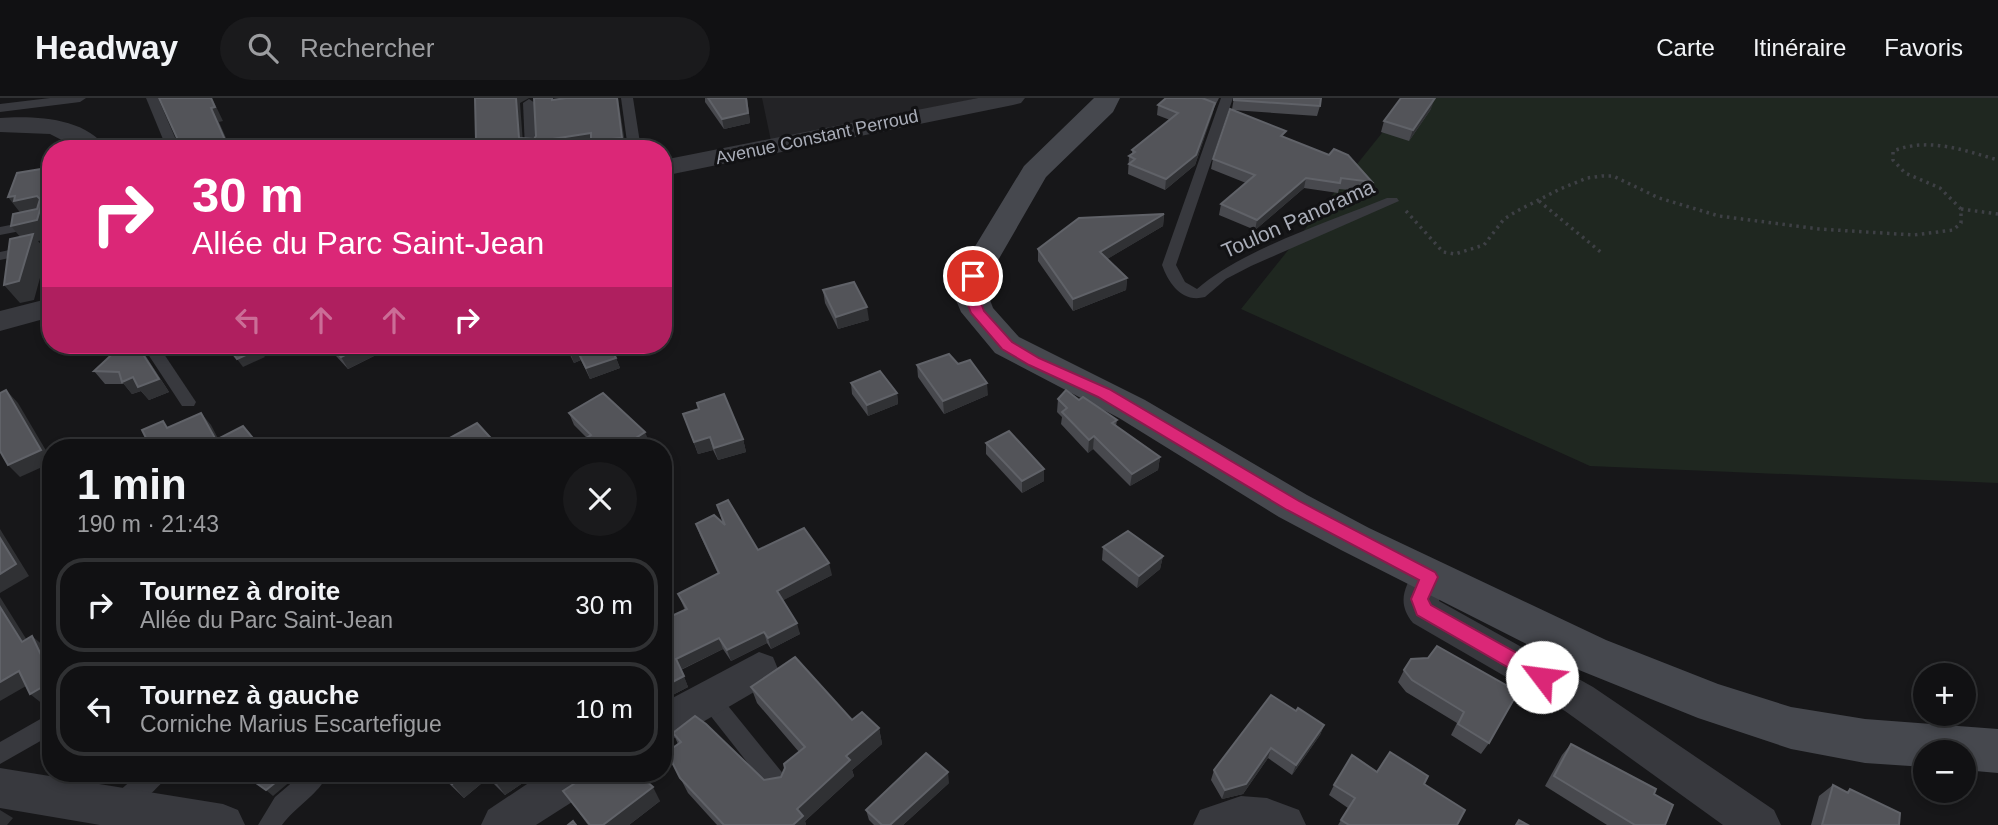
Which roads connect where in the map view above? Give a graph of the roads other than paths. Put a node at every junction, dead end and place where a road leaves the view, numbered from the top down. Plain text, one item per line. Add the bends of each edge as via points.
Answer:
1 (80, 98) edge
2 (152, 98) edge
3 (626, 98) edge
4 (1013, 98) edge
5 (1107, 98) edge
6 (1227, 98) edge
7 (529, 103) dead end
8 (0, 108) edge
9 (0, 125) edge
10 (84, 140) edge
11 (170, 140) edge
12 (531, 140) edge
13 (633, 140) edge
14 (672, 166) edge
15 (1392, 201) road end
16 (42, 223) edge
17 (0, 231) edge
18 (42, 247) edge
19 (0, 256) edge
20 (42, 309) edge
21 (0, 321) edge
22 (156, 354) edge
23 (188, 402) dead end
24 (1429, 577) junction
25 (759, 669) dead end
26 (709, 698) junction
27 (672, 719) edge
28 (42, 728) edge
29 (1998, 751) edge
30 (0, 754) edge
31 (146, 782) edge
32 (308, 782) edge
33 (566, 782) edge
34 (777, 783) edge
35 (0, 788) edge
36 (118, 808) junction
37 (223, 825) edge
38 (269, 825) edge
39 (503, 825) edge
40 (1215, 825) edge
41 (1284, 825) edge
42 (1759, 825) edge

1 - 8 lane
2 - 11 lane
3 - 13 lane
4 - 14 street, Avenue Constant Perroud
5 - 24 main road via 1023,188 973,276 978,313 1021,355 1103,393 1293,506
6 - 15 lane, Toulon Panorama via 1169,265 1185,292 1200,294 1246,263
7 - 12 lane
9 - 10 street via 58,128
16 - 17 lane
18 - 19 lane
20 - 21 street
22 - 23 lane
24 - 29 main road via 1590,654 1791,728 1865,741
24 - 42 street via 1420,599 1426,612 1579,699
25 - 26 street
26 - 27 street
26 - 34 lane
28 - 30 lane
31 - 36 lane
32 - 38 lane
33 - 39 street
35 - 36 street
36 - 37 street
40 - 41 street via 1245,816

